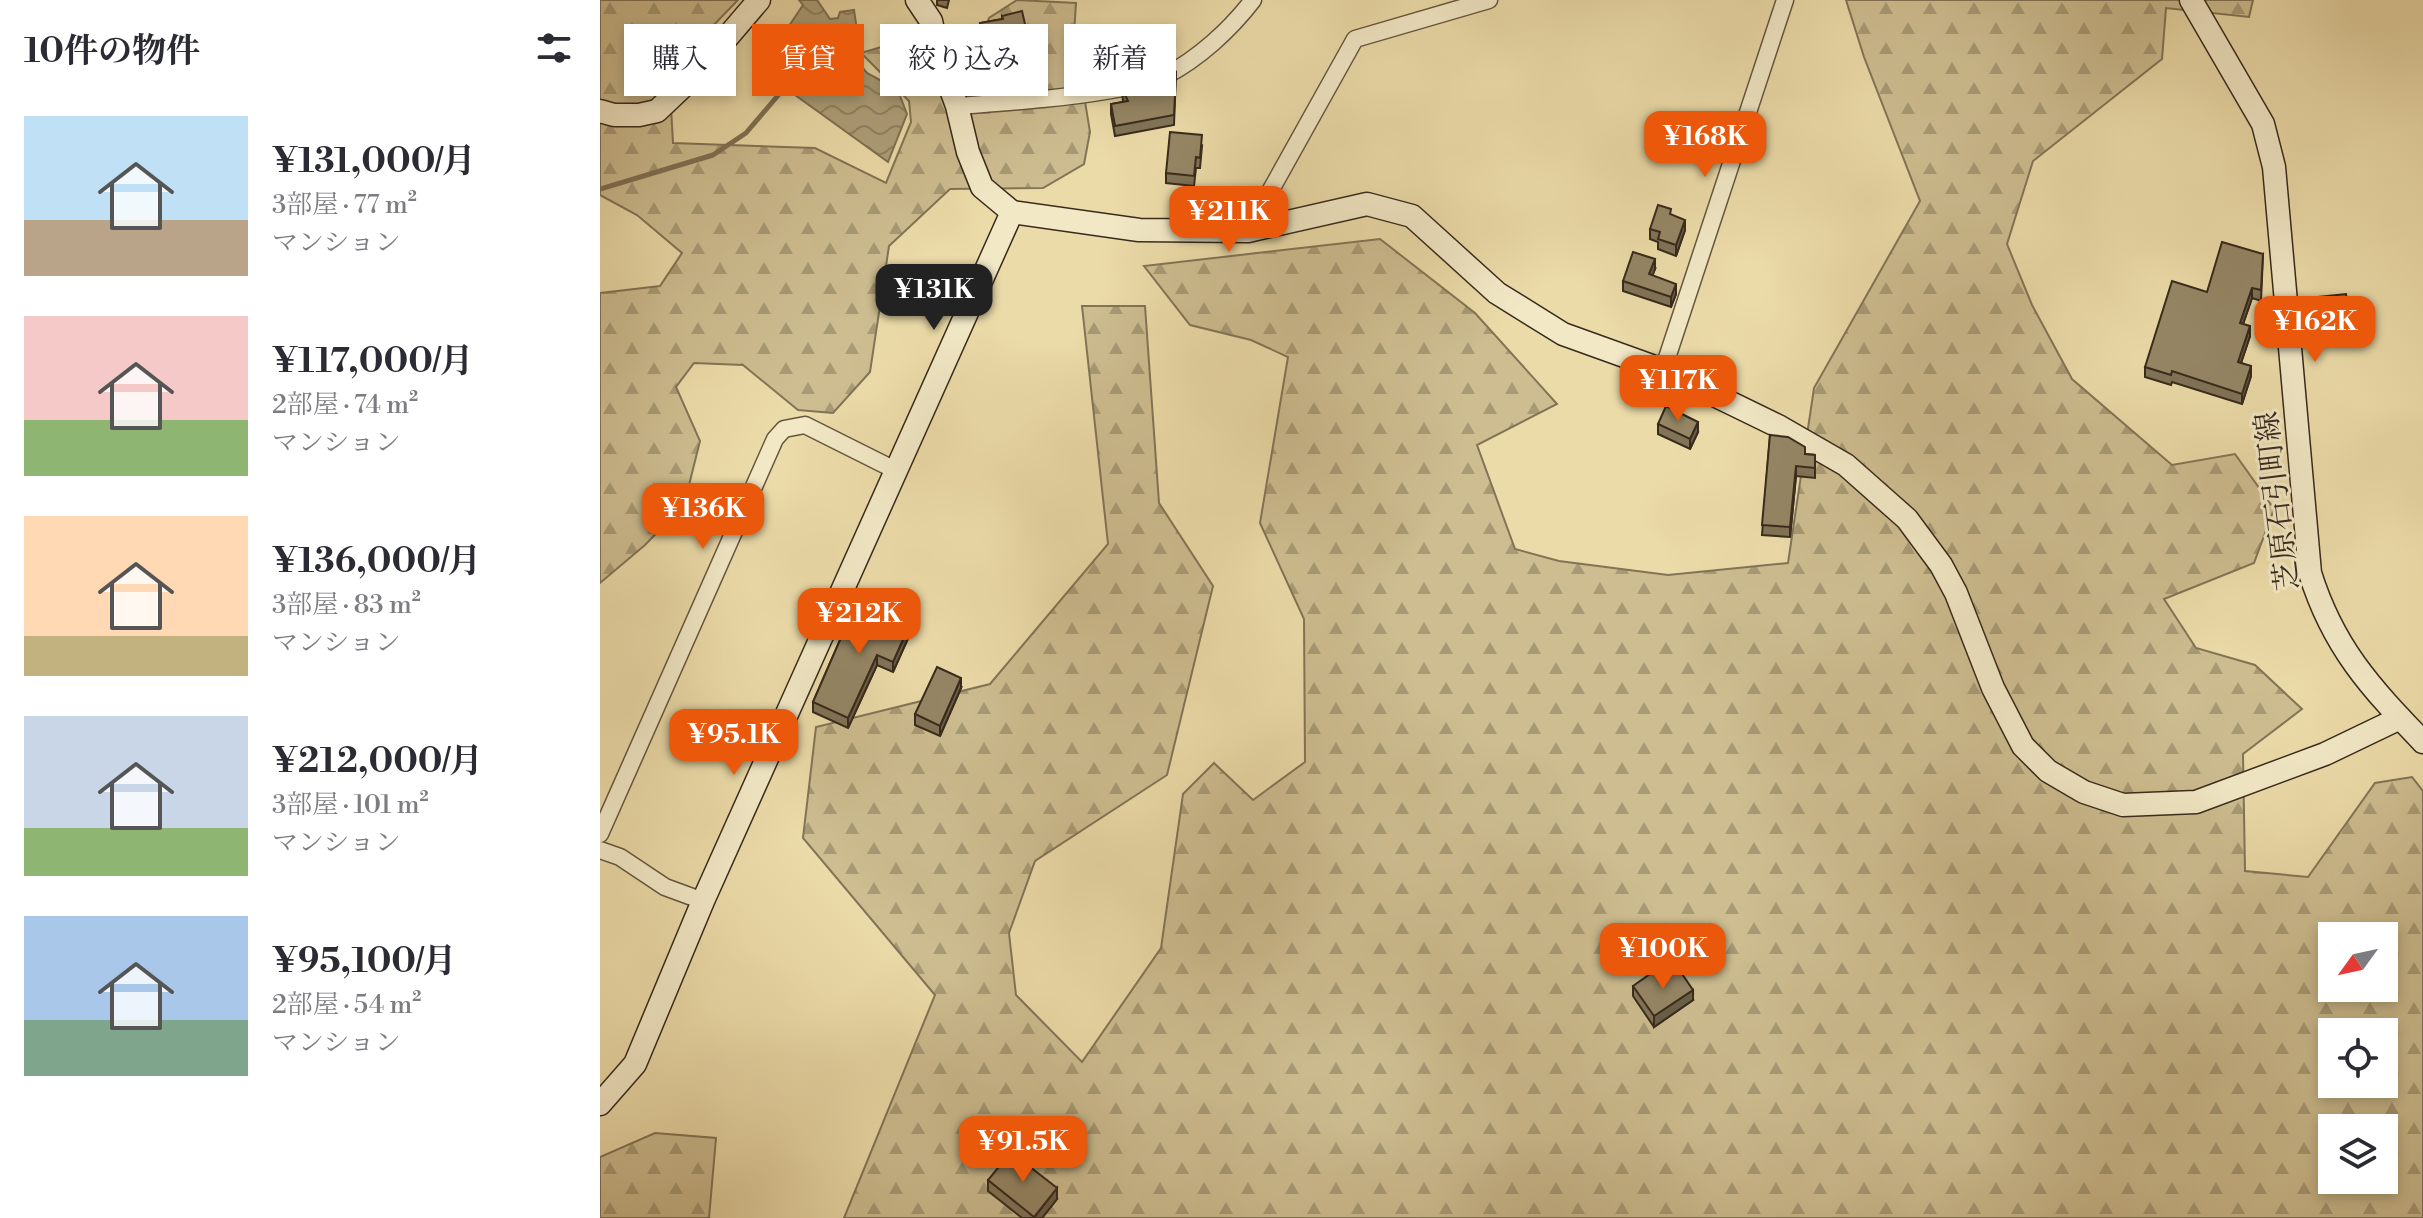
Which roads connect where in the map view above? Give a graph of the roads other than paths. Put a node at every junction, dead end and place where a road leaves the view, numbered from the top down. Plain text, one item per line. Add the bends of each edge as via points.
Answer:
1 (759, 0) edge
2 (917, 0) edge
3 (1253, 0) edge
4 (1489, 0) edge
5 (1785, 0) edge
6 (2191, 0) edge
7 (957, 106) junction
8 (600, 111) edge
9 (1012, 212) junction
10 (1248, 231) junction
11 (1663, 370) junction
12 (897, 471) junction
13 (2400, 718) junction
14 (2423, 742) edge
15 (600, 834) edge
16 (600, 850) edge
17 (703, 901) junction
18 (600, 1104) edge

1 - 8 street via 657,111
2 - 7 street via 931,21
3 - 7 street via 1205,49 1164,77 1065,98
4 - 10 street via 1355,39
5 - 11 street
6 - 13 street, 芝原石引町線 via 2263,124 2274,167 2310,573 2340,644
7 - 9 street via 982,187
9 - 10 street via 1139,230
9 - 12 street
10 - 11 street via 1367,204 1412,216 1497,293 1563,334
11 - 13 street via 1846,465 1907,519 1956,593 1993,688 2023,746 2048,771 2084,792 2123,805 2196,802 2325,754
12 - 15 street via 805,425 784,429 775,439
12 - 17 street
13 - 14 street, 芝原石引町線
16 - 17 street via 665,887
17 - 18 street via 635,1064

